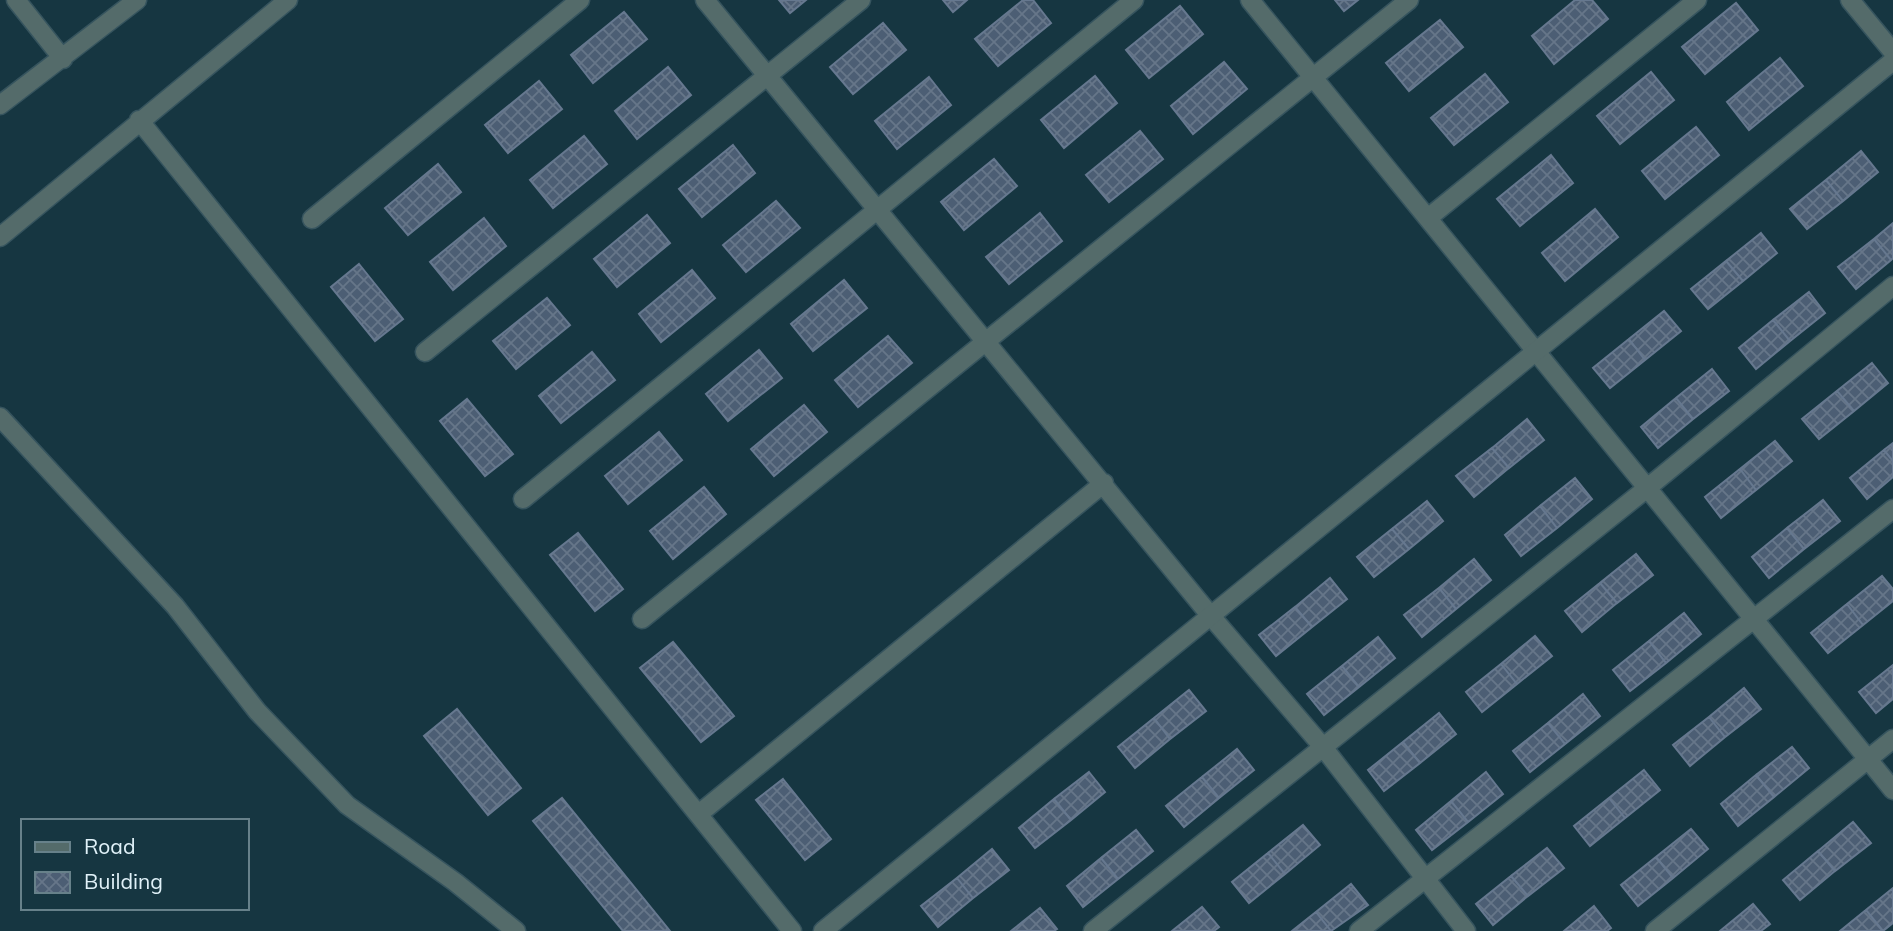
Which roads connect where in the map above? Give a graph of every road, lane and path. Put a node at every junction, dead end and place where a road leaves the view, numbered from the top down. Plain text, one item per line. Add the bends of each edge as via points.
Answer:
1 (16, 0) edge
2 (137, 0) edge
3 (288, 0) edge
4 (580, 0) edge
5 (705, 0) edge
6 (861, 0) edge
7 (1134, 0) edge
8 (1250, 0) edge
9 (1409, 0) edge
10 (1697, 0) edge
11 (1850, 0) edge
12 (1893, 52) edge
13 (63, 59) junction
14 (1893, 61) edge
15 (767, 75) junction
16 (1313, 77) junction
17 (0, 105) edge
18 (139, 120) junction
19 (877, 209) junction
20 (1428, 218) junction
21 (312, 219) dead end
22 (0, 237) edge
23 (1893, 286) edge
24 (985, 341) junction
25 (425, 352) dead end
26 (1537, 354) junction
27 (0, 417) edge
28 (1104, 484) junction
29 (1646, 489) junction
30 (523, 499) dead end
31 (1893, 509) edge
32 (1210, 615) junction
33 (642, 619) dead end
34 (1755, 621) junction
35 (1893, 739) edge
36 (1322, 747) junction
37 (1867, 760) junction
38 (1893, 790) edge
39 (700, 813) junction
40 (1423, 878) junction
41 (516, 931) edge
42 (792, 931) edge
43 (823, 931) edge
44 (1093, 931) edge
45 (1359, 931) edge
46 (1466, 931) edge
47 (1656, 931) edge

1 - 13 street
2 - 13 street
3 - 18 street
4 - 21 street
5 - 15 street
6 - 15 street
7 - 19 street
8 - 16 street
9 - 16 street
10 - 20 street
11 - 12 street
13 - 17 street
14 - 26 street
15 - 19 street
15 - 25 street
16 - 20 street
16 - 24 street
18 - 22 street
18 - 39 street
19 - 24 street
19 - 30 street
20 - 26 street
23 - 29 street
24 - 28 street
24 - 33 street
26 - 29 street
26 - 32 street
27 - 41 street via 175,606 257,711 347,805
28 - 32 street
28 - 39 street
29 - 34 street
29 - 36 street
31 - 34 street
32 - 36 street
32 - 43 street
34 - 37 street
34 - 40 street
35 - 37 street
36 - 40 street
36 - 44 street
37 - 38 street
37 - 47 street
39 - 42 street
40 - 45 street
40 - 46 street

